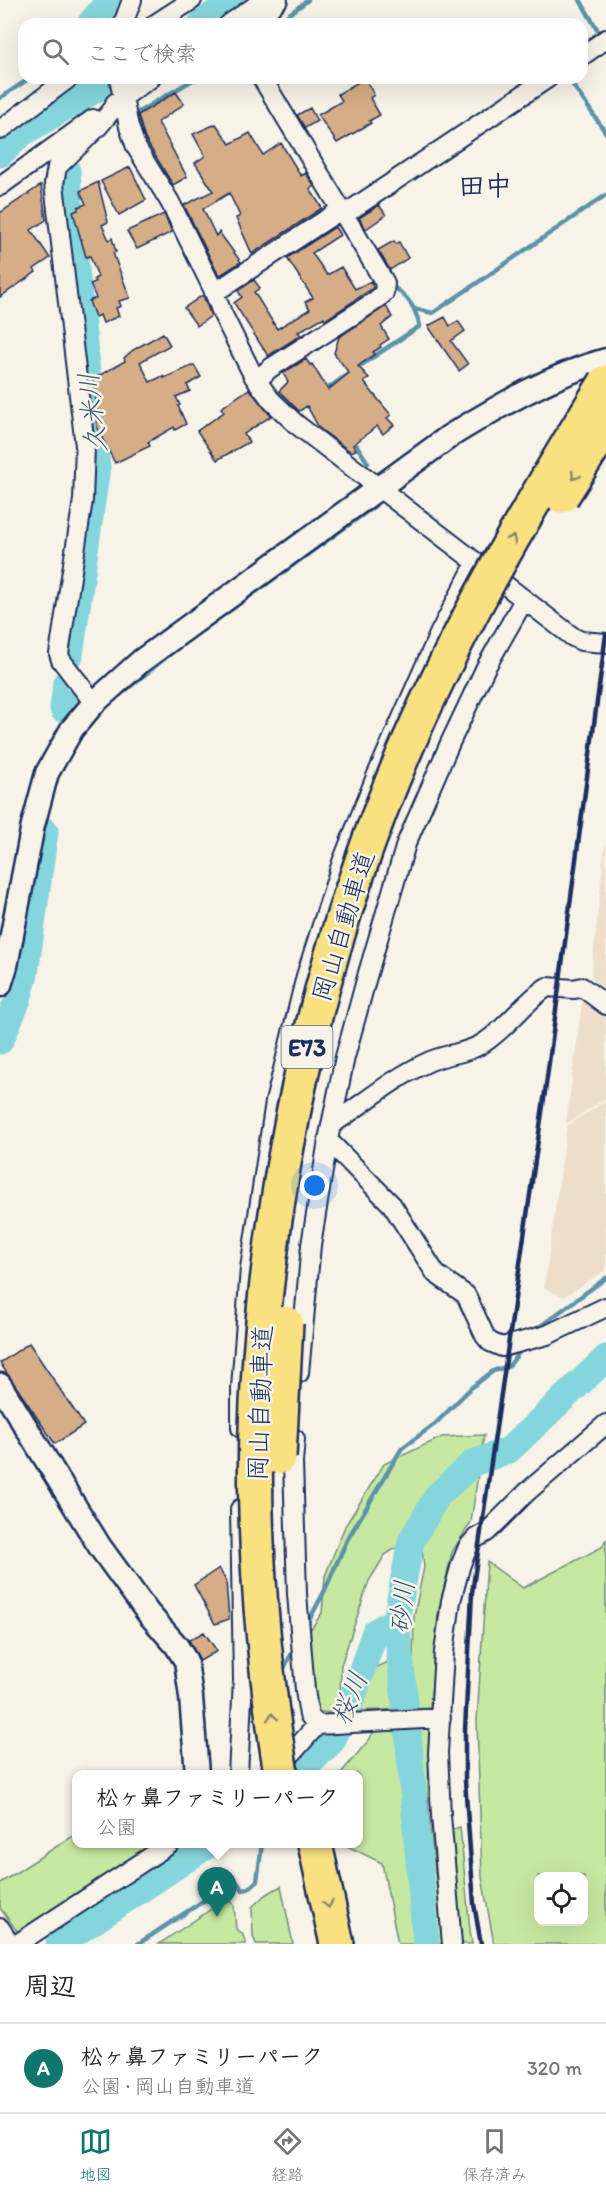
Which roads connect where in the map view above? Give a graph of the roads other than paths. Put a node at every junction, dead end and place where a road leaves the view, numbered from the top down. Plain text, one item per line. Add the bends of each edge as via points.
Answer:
1 (132, 0) edge
2 (192, 0) edge
3 (264, 0) edge
4 (278, 0) edge
5 (125, 18) edge
6 (164, 18) edge
7 (238, 18) edge
8 (260, 18) edge
9 (606, 39) edge
10 (588, 52) edge
11 (61, 84) edge
12 (266, 84) edge
13 (539, 84) edge
14 (121, 89) edge
15 (0, 130) edge
16 (0, 186) edge
17 (343, 212) junction
18 (214, 293) junction
19 (606, 360) edge
20 (606, 382) edge
21 (258, 383) junction
22 (606, 427) edge
23 (381, 488) junction
24 (476, 563) junction
25 (524, 600) junction
26 (606, 643) edge
27 (94, 702) junction
28 (0, 985) edge
29 (606, 1005) edge
30 (330, 1132) junction
31 (606, 1307) edge
32 (0, 1385) edge
33 (606, 1424) edge
34 (441, 1718) junction
35 (320, 1725) junction
36 (197, 1770) edge
37 (238, 1770) edge
38 (275, 1770) edge
39 (280, 1770) edge
40 (302, 1770) edge
41 (164, 1848) edge
42 (306, 1856) edge
43 (447, 1886) junction
44 (0, 1928) edge
45 (10, 1944) edge
46 (17, 1944) edge
47 (314, 1944) edge
48 (337, 1944) edge
49 (452, 1944) edge
50 (461, 1944) edge

1 - 5 street
2 - 6 street
3 - 7 street
4 - 8 street
9 - 10 street
11 - 15 street
12 - 17 street
13 - 17 street
14 - 16 street
14 - 18 street via 136,147 170,202
14 - 27 street via 98,127 57,167 54,184 85,446 83,500 59,654
17 - 18 street
17 - 21 street via 385,283 384,292 269,369
18 - 21 street
19 - 23 street via 584,366 489,412
39 -> 20 highway, 岡山自動車道 / E73, bridge via 265,1653 259,1568 258,1389 266,1281 306,1049 368,843 411,738 468,616
21 - 23 street via 296,424
22 -> 40 highway, 岡山自動車道 / E73, bridge via 489,625 433,745 389,851 357,948 329,1054 304,1174 290,1272 281,1390 279,1482 286,1650
23 - 24 street
23 - 27 street via 141,661
24 - 25 street
24 - 37 street via 440,632 342,862 306,976 275,1102 250,1268 241,1388 243,1680
25 - 26 street via 581,641
25 - 30 street via 482,677 406,844 348,1047
27 - 28 street via 72,729 47,773
29 - 30 street via 582,987 547,987 484,1043 430,1060 400,1076
30 - 31 street via 392,1205 436,1274 466,1295 490,1342 502,1347 547,1335
30 - 35 street via 311,1245 294,1462 297,1594 305,1690 309,1715
32 - 36 street via 100,1547 186,1660
33 - 34 street via 468,1547 451,1601
34 - 35 street
34 - 43 street via 438,1753
35 - 38 street
41 - 46 street
42 - 47 highway
42 -> 48 highway
43 - 49 street
43 - 50 street
44 - 45 street

